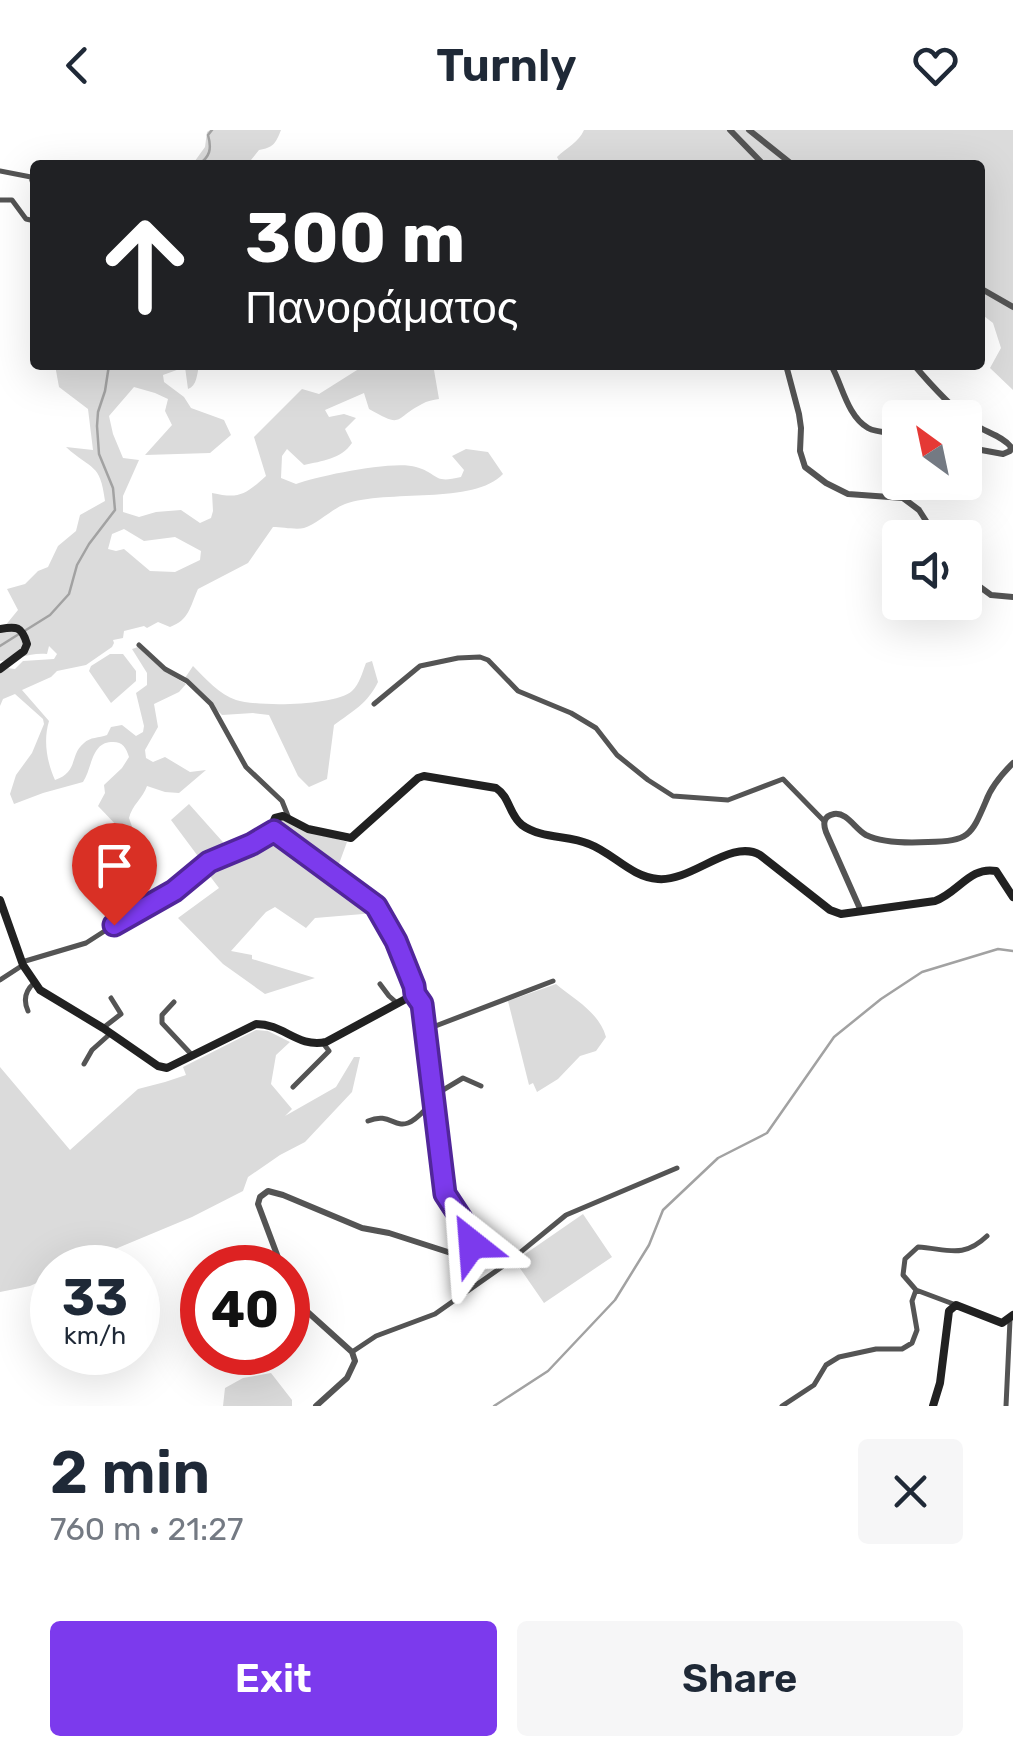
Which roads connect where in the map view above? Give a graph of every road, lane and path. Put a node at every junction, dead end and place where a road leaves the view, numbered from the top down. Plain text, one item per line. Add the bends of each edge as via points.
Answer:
1 (730, 130) edge
2 (749, 130) edge
3 (759, 160) edge
4 (787, 160) edge
5 (0, 171) edge
6 (30, 178) edge
7 (0, 200) edge
8 (30, 219) edge
9 (985, 291) edge
10 (1013, 308) edge
11 (787, 370) edge
12 (833, 370) edge
13 (918, 370) edge
14 (946, 400) edge
15 (982, 430) edge
16 (882, 432) edge
17 (982, 450) edge
18 (925, 520) edge
19 (982, 588) edge
20 (1013, 597) edge
21 (0, 629) edge
22 (140, 645) dead end
23 (0, 669) edge
24 (374, 704) dead end
25 (1013, 763) edge
26 (289, 819) junction
27 (824, 821) junction
28 (274, 831) junction
29 (1013, 897) edge
30 (0, 900) edge
31 (860, 912) junction
32 (23, 964) junction
33 (0, 980) edge
34 (552, 981) dead end
35 (34, 982) junction
36 (380, 984) dead end
37 (415, 994) junction
38 (111, 998) dead end
39 (174, 1002) dead end
40 (399, 1004) junction
41 (28, 1011) dead end
42 (425, 1030) junction
43 (107, 1031) junction
44 (323, 1043) junction
45 (193, 1056) junction
46 (84, 1064) dead end
47 (481, 1086) dead end
48 (293, 1087) dead end
49 (433, 1099) junction
50 (368, 1121) dead end
51 (677, 1168) dead end
52 (987, 1236) dead end
53 (273, 1245) edge
54 (916, 1290) junction
55 (956, 1305) junction
56 (310, 1314) edge
57 (1011, 1318) edge
58 (352, 1352) junction
59 (316, 1406) edge
60 (782, 1406) edge
61 (933, 1406) edge
62 (1006, 1406) edge

1 - 3 street
2 - 4 street
5 - 6 street
7 - 8 street via 12,200
9 - 10 street
11 - 18 street via 805,467 848,494 904,498
12 - 16 street via 860,422
13 - 14 street
15 - 17 street via 1012,446 1003,454
19 - 20 street
21 - 23 main road via 23,632 26,648
22 - 26 street via 211,704 246,767 282,801
24 - 27 street via 420,666 488,660 518,690 596,728 617,755 673,796 728,800 783,779
25 - 27 street via 964,836 898,841 870,836 840,814
26 - 28 main road via 275,818
26 - 31 main road via 352,838 424,776 499,790 518,822 586,842 642,876 674,878 749,850 830,910
27 - 31 street
28 - 32 street via 209,862 86,943
28 - 37 main road via 376,906
29 - 31 main road via 988,869 943,898
30 - 32 main road
32 - 33 street
32 - 35 main road
34 - 42 street
35 - 41 street via 26,994
35 - 43 main road
36 - 40 street
37 - 40 main road
37 - 42 street
38 - 43 street via 121,1014
39 - 45 street via 162,1023
40 - 44 main road
42 - 49 street
43 - 45 main road via 162,1067
43 - 46 street
44 - 45 main road via 260,1024
44 - 48 street via 329,1052
47 - 49 street via 463,1078
49 - 50 street via 410,1123
49 - 53 street via 445,1194 470,1232 470,1247 452,1253 362,1228 272,1190 258,1204
51 - 58 street via 566,1216 435,1314
52 - 54 street via 968,1250 914,1249 902,1269
54 - 55 street
54 - 60 street via 912,1343 839,1357
55 - 57 main road via 1002,1323
55 - 61 main road via 947,1317
56 - 58 street
57 - 62 street
58 - 59 street via 350,1374

